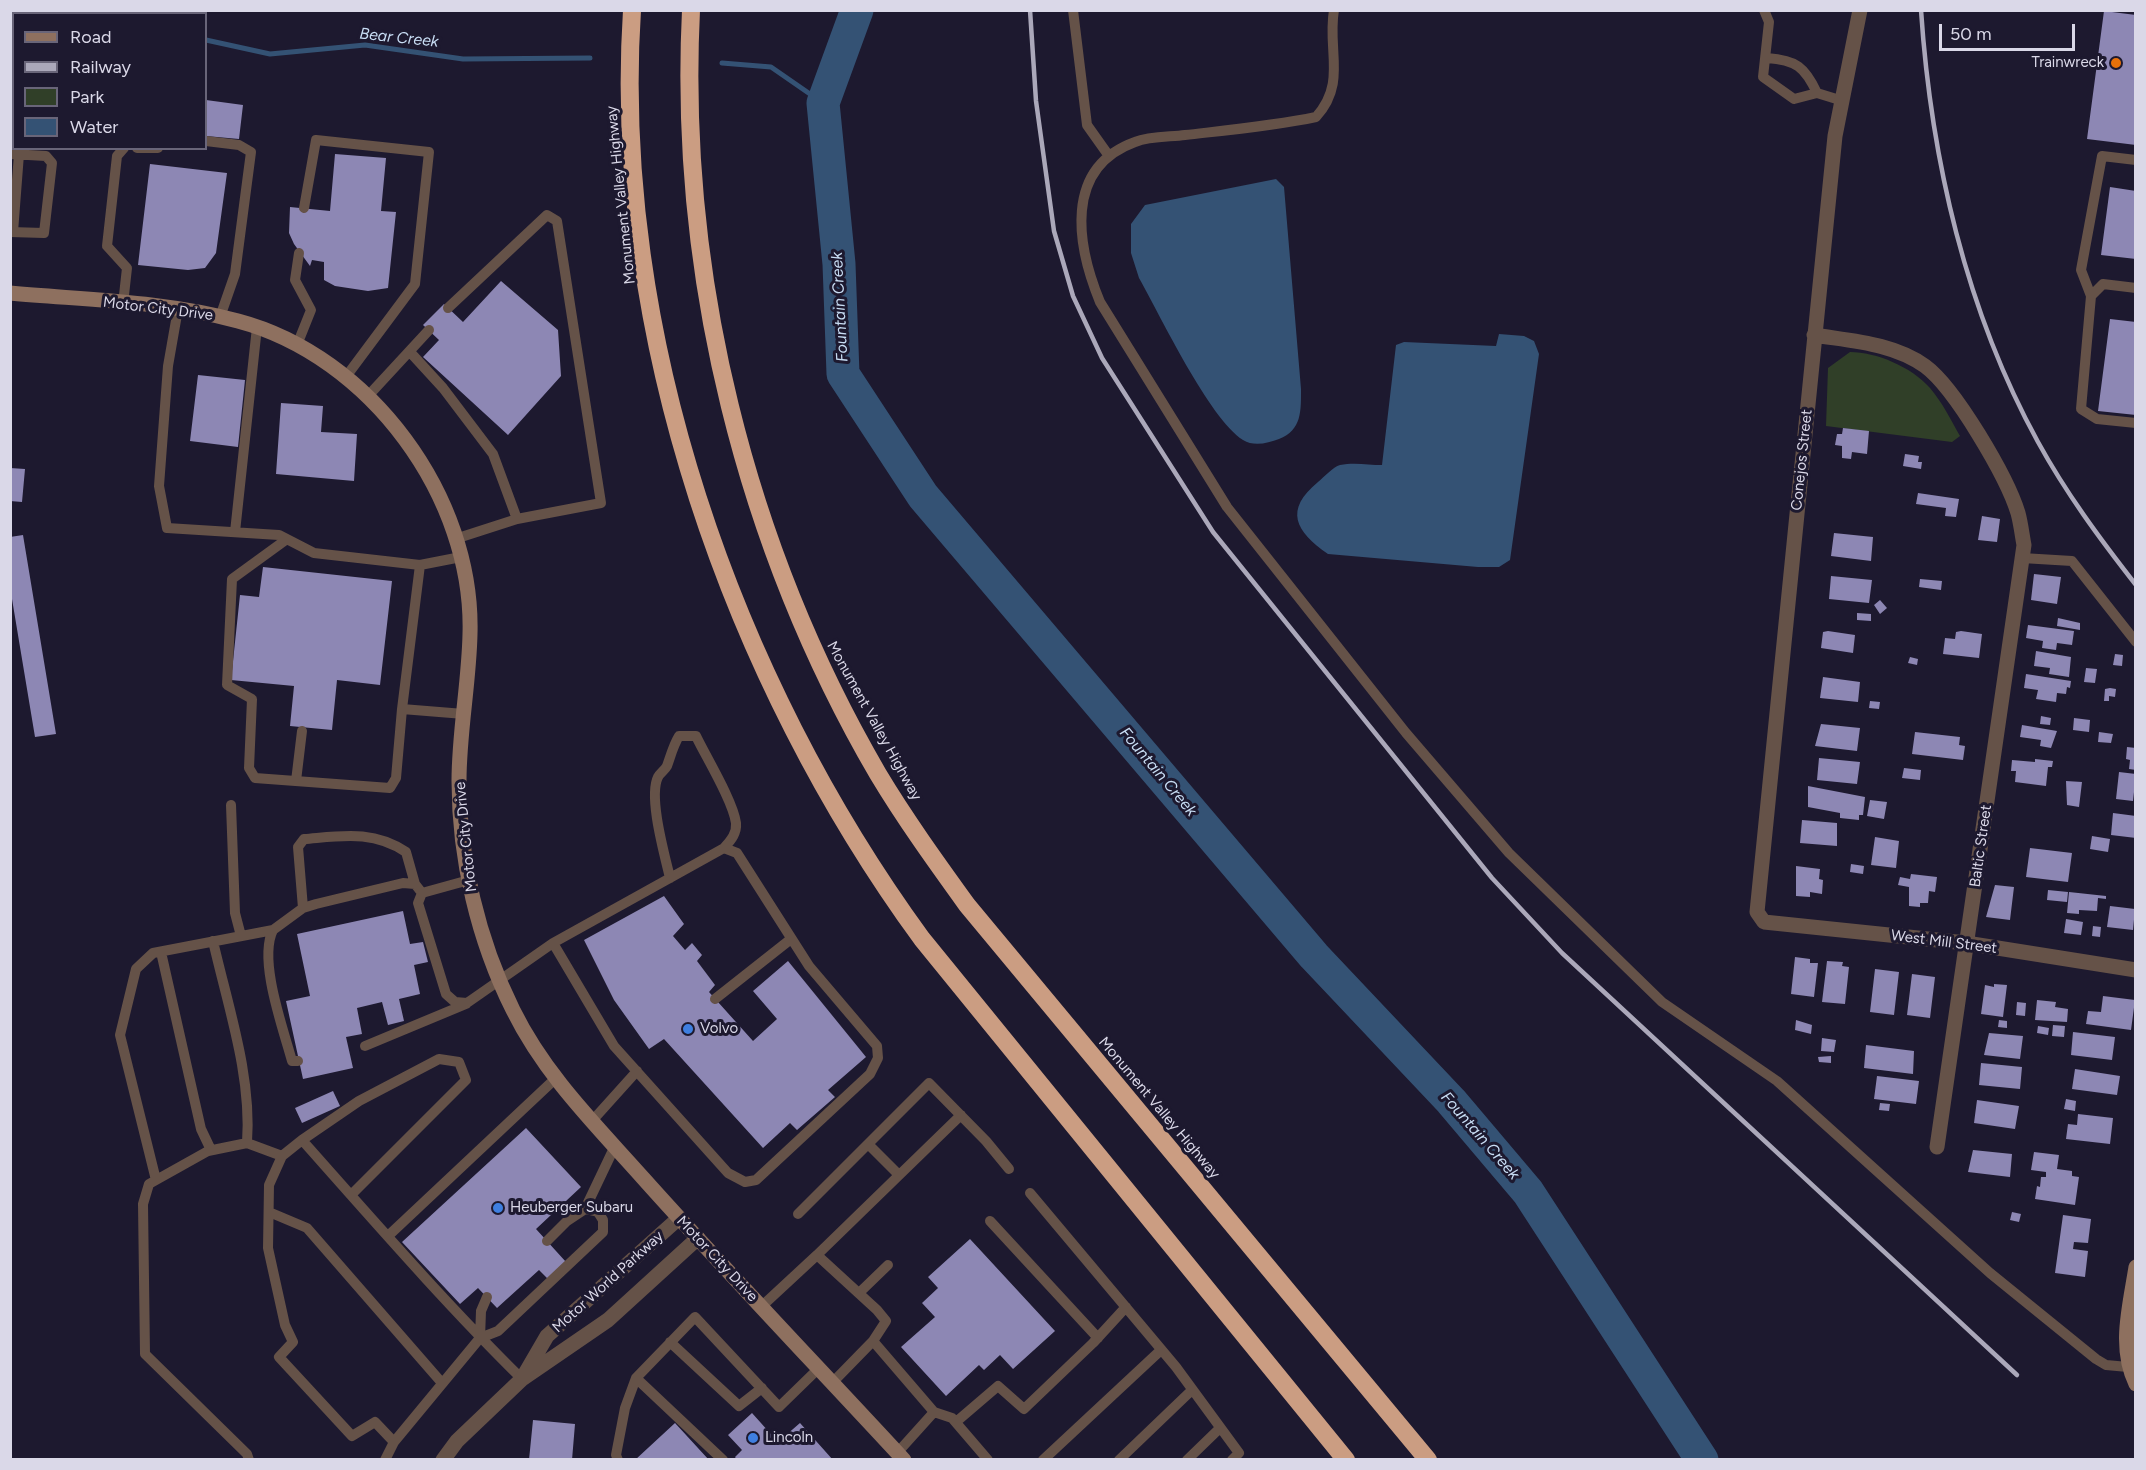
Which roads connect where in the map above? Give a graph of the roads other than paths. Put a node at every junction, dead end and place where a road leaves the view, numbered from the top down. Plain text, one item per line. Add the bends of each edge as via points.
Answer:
1 (632, 10) edge
2 (691, 10) edge
3 (1073, 10) edge
4 (1334, 10) edge
5 (1764, 10) edge
6 (1860, 10) edge
7 (1767, 58) junction
8 (1817, 93) junction
9 (1843, 101) junction
10 (207, 141) edge
11 (122, 150) edge
12 (15, 154) edge
13 (1109, 156) junction
14 (2136, 160) edge
15 (304, 208) dead end
16 (12, 232) edge
17 (299, 253) dead end
18 (2136, 288) edge
19 (10, 292) edge
20 (2091, 296) junction
21 (123, 304) junction
22 (448, 308) dead end
23 (178, 309) junction
24 (220, 317) junction
25 (256, 327) junction
26 (429, 330) dead end
27 (1814, 335) junction
28 (297, 345) junction
29 (410, 352) junction
30 (345, 378) junction
31 (368, 396) junction
32 (2136, 423) edge
33 (517, 519) junction
34 (235, 532) junction
35 (287, 539) junction
36 (455, 539) junction
37 (2023, 552) junction
38 (461, 557) junction
39 (420, 565) junction
40 (2136, 642) edge
41 (402, 709) junction
42 (464, 714) junction
43 (302, 731) dead end
44 (296, 781) junction
45 (231, 805) dead end
46 (724, 848) junction
47 (670, 878) junction
48 (470, 880) junction
49 (418, 889) junction
50 (303, 908) junction
51 (1757, 912) joint
52 (273, 930) junction
53 (241, 936) junction
54 (791, 939) junction
55 (213, 942) junction
56 (553, 943) junction
57 (1966, 944) junction
58 (162, 952) junction
59 (2136, 970) edge
60 (500, 981) junction
61 (715, 999) dead end
62 (466, 1003) junction
63 (366, 1046) dead end
64 (295, 1061) dead end
65 (637, 1071) junction
66 (555, 1079) junction
67 (962, 1115) junction
68 (592, 1121) junction
69 (302, 1140) junction
70 (247, 1143) junction
71 (868, 1144) junction
72 (615, 1146) junction
73 (1937, 1147) dead end
74 (211, 1150) junction
75 (282, 1156) junction
76 (1009, 1169) dead end
77 (898, 1174) junction
78 (156, 1180) junction
79 (1030, 1193) dead end
80 (351, 1195) junction
81 (585, 1209) junction
82 (269, 1212) junction
83 (798, 1214) dead end
84 (679, 1218) junction
85 (990, 1221) dead end
86 (388, 1236) junction
87 (698, 1238) junction
88 (547, 1241) dead end
89 (817, 1255) junction
90 (888, 1265) dead end
91 (2136, 1268) edge
92 (858, 1293) junction
93 (487, 1297) dead end
94 (762, 1306) junction
95 (1126, 1307) junction
96 (480, 1338) junction
97 (1098, 1338) junction
98 (873, 1341) junction
99 (670, 1342) junction
100 (1161, 1350) junction
101 (2128, 1367) junction
102 (819, 1368) junction
103 (636, 1378) junction
104 (522, 1379) junction
105 (442, 1383) junction
106 (832, 1383) junction
107 (2136, 1384) edge
108 (762, 1388) junction
109 (1192, 1390) junction
110 (934, 1412) junction
111 (956, 1422) junction
112 (1220, 1428) junction
113 (394, 1442) junction
114 (901, 1456) edge
115 (1238, 1457) edge
116 (249, 1460) edge
117 (385, 1460) edge
118 (443, 1460) edge
119 (618, 1460) edge
120 (723, 1460) edge
121 (988, 1460) edge
122 (1043, 1460) edge
123 (1119, 1460) edge
124 (1187, 1460) edge
125 (1346, 1460) edge
126 (1428, 1460) edge

1 - 125 highway, Monument Valley Highway via 628,77 636,193 646,276 664,367 702,514 740,616 789,720 830,800 922,939
2 - 126 highway, Monument Valley Highway via 687,82 693,192 721,360 771,544 836,696 878,774 967,905
3 - 13 lane via 1087,125
4 - 13 lane via 1336,71 1326,106 1316,117 1136,141
5 - 7 lane via 1769,22
6 - 9 street, Conejos Street
7 - 8 lane via 1786,59 1808,72
7 - 8 lane via 1763,77 1794,99
8 - 9 lane
9 - 27 street, Conejos Street via 1835,136
10 - 24 lane via 239,145 251,152 235,274
11 - 21 lane via 117,156 107,246 127,268
12 - 16 lane
12 - 16 lane via 46,156 51,163 47,228 40,234
13 - 101 lane via 1090,178 1083,200 1081,233 1100,302 1227,507 1406,733 1509,853 1662,1002 1777,1081 1990,1274 2096,1359 2106,1365
14 - 20 lane via 2102,156 2081,270
15 - 30 lane via 316,140 429,152 415,284
17 - 28 lane via 295,280 311,310
18 - 20 lane via 2103,284
19 - 21 street, Motor City Drive
20 - 32 lane via 2081,409 2097,419
21 - 23 street, Motor City Drive
22 - 33 lane via 546,216 556,221 600,503
23 - 24 street, Motor City Drive
23 - 34 lane via 168,366 159,486 168,528
24 - 25 street, Motor City Drive
25 - 28 street, Motor City Drive
25 - 34 lane
26 - 29 lane
27 - 37 street, Baltic Street via 1874,344 1902,354 1924,366 1944,384 2005,485 2018,513
27 - 51 street, Conejos Street
28 - 30 street, Motor City Drive
29 - 31 lane
29 - 33 lane via 493,454
30 - 31 street, Motor City Drive
31 - 36 street, Motor City Drive via 397,428 424,469
33 - 36 lane
34 - 35 lane
35 - 39 lane via 314,553
35 - 44 lane via 232,579 227,685 252,699 249,768 255,778
36 - 38 street, Motor City Drive
37 - 40 lane via 2072,561
37 - 57 street, Baltic Street
38 - 39 lane
38 - 42 street, Motor City Drive via 470,631
39 - 41 lane
41 - 42 lane
41 - 44 lane via 396,778 390,788
42 - 48 street, Motor City Drive via 459,780
43 - 44 lane
45 - 53 lane via 236,913
46 - 47 lane
46 - 47 lane via 733,837 736,824 726,797 696,736 679,736 658,778 656,795 658,829
46 - 54 lane via 737,853
47 - 56 lane
48 - 49 lane
48 - 60 street, Motor City Drive via 475,909
49 - 50 lane via 395,885
49 - 50 lane via 406,852 393,843 377,837 304,839 298,847
49 - 62 lane via 418,903 446,994 455,1002
50 - 52 lane
51 - 57 street, West Mill Street via 1764,922
52 - 53 lane
52 - 64 lane via 268,963
53 - 55 lane
54 - 61 lane
54 - 65 lane via 877,1046 878,1058 870,1074 756,1180 745,1182 728,1173
55 - 58 lane
55 - 70 lane via 246,1089
56 - 60 lane
56 - 65 lane via 614,1046
57 - 59 street, West Mill Street
57 - 73 street, Baltic Street
58 - 74 lane via 201,1130
58 - 78 lane via 147,957 136,969 120,1035
60 - 62 lane
60 - 66 street, Motor City Drive via 513,1011
62 - 63 lane
65 - 68 lane
66 - 68 street, Motor City Drive
66 - 86 lane
67 - 71 lane via 929,1083
67 - 76 lane
67 - 77 lane
68 - 72 street, Motor City Drive
69 - 75 lane
69 - 80 lane
69 - 80 lane via 359,1101 439,1059 459,1062 466,1080
70 - 74 lane
70 - 75 lane
71 - 77 lane
71 - 83 lane
72 - 81 lane
72 - 84 street, Motor City Drive
74 - 78 lane
75 - 82 lane via 269,1185
77 - 89 lane
78 - 116 lane via 149,1184 143,1204 145,1354 248,1454
79 - 95 lane
80 - 86 lane
81 - 88 lane
81 - 96 lane via 598,1212 603,1232 498,1331
82 - 105 lane via 307,1228
82 - 113 lane via 268,1248 285,1325 293,1342 279,1357 352,1436 375,1422
84 - 87 street, Motor City Drive
84 - 104 street, Motor World Parkway via 547,1336
85 - 97 lane
86 - 96 lane
87 - 94 street, Motor City Drive
87 - 104 street, Motor World Parkway via 608,1320
89 - 92 lane
89 - 94 lane
90 - 92 lane
91 - 101 street via 2125,1341
92 - 98 lane via 885,1321
93 - 96 lane via 481,1311
94 - 102 street, Motor City Drive
95 - 97 lane
95 - 100 lane
96 - 104 lane
96 - 105 lane
97 - 111 lane via 1024,1409 998,1386
98 - 106 lane
98 - 110 lane
99 - 103 lane
99 - 108 lane via 739,1406
99 - 108 lane via 695,1317
100 - 109 lane
100 - 122 lane
101 - 107 street
102 - 106 street, Motor City Drive
102 - 108 lane via 779,1407
103 - 119 lane via 625,1408
103 - 120 lane
104 - 118 street, Motor World Parkway via 457,1441
105 - 113 lane
106 - 114 street, Motor City Drive
109 - 112 lane
109 - 123 lane
110 - 111 lane
110 - 114 lane
111 - 121 lane
112 - 115 lane
112 - 124 lane
113 - 117 lane

